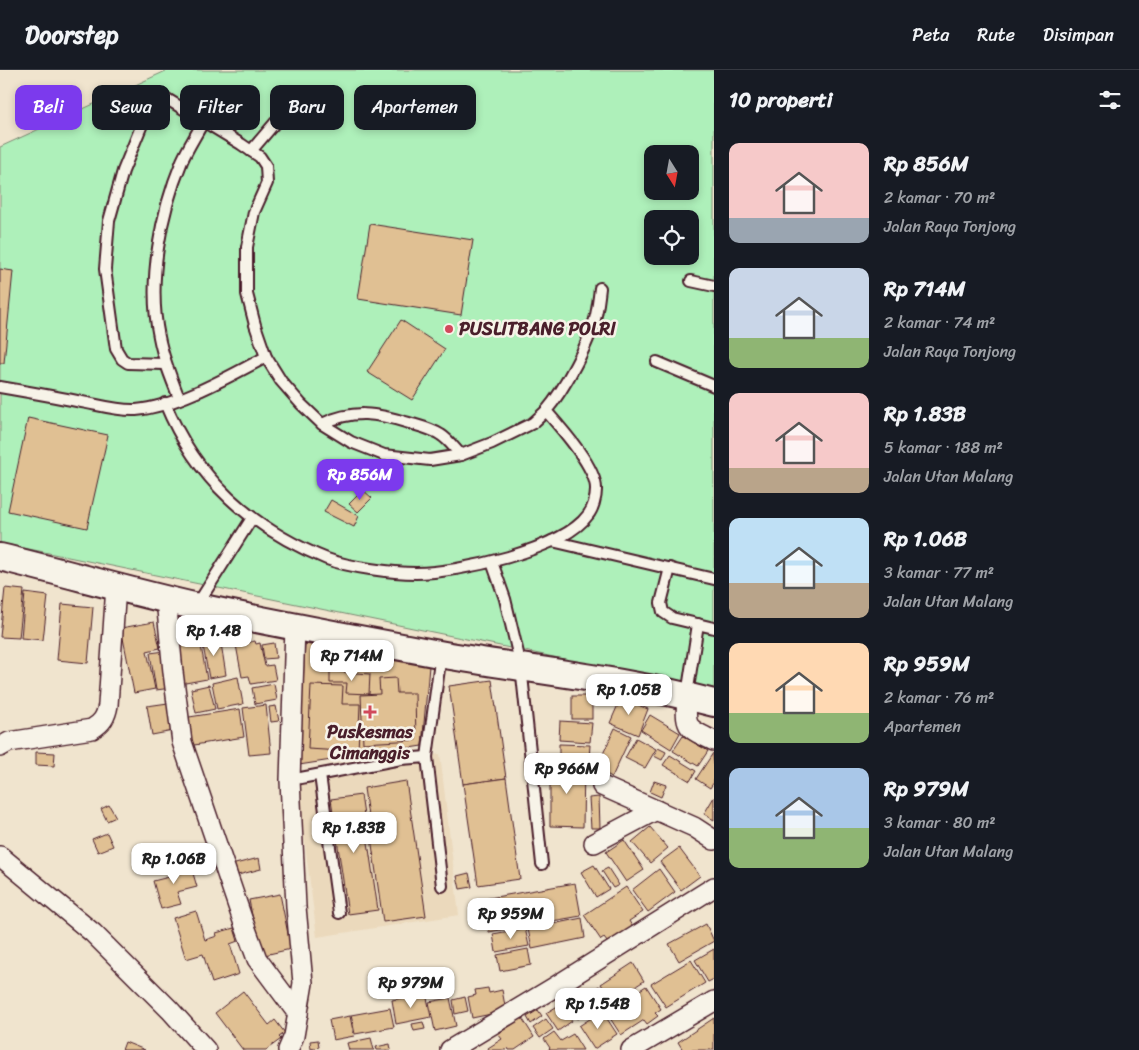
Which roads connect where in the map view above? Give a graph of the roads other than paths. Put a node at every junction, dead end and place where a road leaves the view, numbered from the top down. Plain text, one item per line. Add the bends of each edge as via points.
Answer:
1 (180, 105) edge
2 (270, 129) edge
3 (199, 130) edge
4 (219, 130) edge
5 (251, 151) junction
6 (691, 280) dead end
7 (714, 286) edge
8 (600, 288) dead end
9 (266, 356) junction
10 (657, 362) dead end
11 (165, 364) junction
12 (714, 386) edge
13 (0, 387) edge
14 (178, 398) junction
15 (165, 404) junction
16 (546, 411) junction
17 (322, 424) junction
18 (461, 455) junction
19 (252, 518) junction
20 (552, 541) junction
21 (0, 557) edge
22 (492, 562) junction
23 (670, 568) junction
24 (714, 579) edge
25 (116, 586) junction
26 (166, 599) junction
27 (196, 606) junction
28 (698, 624) junction
29 (295, 627) junction
30 (714, 628) edge
31 (441, 654) junction
32 (522, 666) junction
33 (687, 696) junction
34 (714, 703) edge
35 (714, 742) edge
36 (3, 744) edge
37 (427, 757) junction
38 (320, 774) junction
39 (290, 780) junction
40 (602, 786) dead end
41 (656, 810) junction
42 (714, 840) edge
43 (594, 843) dead end
44 (0, 856) edge
45 (542, 864) dead end
46 (442, 886) dead end
47 (714, 887) edge
48 (339, 913) dead end
49 (714, 1000) edge
50 (298, 1014) junction
51 (290, 1049) edge
52 (206, 1050) edge
53 (450, 1050) edge
54 (631, 1050) edge

1 - 11 lane via 170,99 159,100 149,109 123,172 109,221 104,268 116,350 128,363
2 - 5 lane
3 - 11 lane via 173,186 158,247 154,295
4 - 5 lane
5 - 9 lane via 266,166 268,176 254,212 247,247 247,294 254,326
6 - 7 lane
8 - 16 lane via 596,315 581,352
9 - 14 lane via 220,381
9 - 17 lane via 280,381
10 - 12 lane
11 - 14 lane
13 - 15 lane via 133,410
14 - 15 lane
15 - 19 lane via 200,466 218,488
16 - 18 lane via 524,428
16 - 20 lane via 587,464 596,489 588,516
17 - 18 lane via 351,442 384,455 430,460
17 - 18 lane via 338,416 382,415 442,435
19 - 22 lane via 328,559 374,569 417,573
19 - 27 lane
20 - 22 lane
20 - 23 lane
21 - 25 main road
22 - 32 lane
23 - 24 lane
23 - 28 lane via 661,603 663,612 672,618
25 - 26 main road
25 - 36 street via 108,705 101,723 92,729
26 - 27 main road
26 - 50 street via 182,742 258,959
27 - 29 main road
28 - 30 lane
28 - 33 lane
29 - 31 main road
29 - 39 street
31 - 32 main road
31 - 37 lane
32 - 33 main road
32 - 45 lane
33 - 34 main road
33 - 35 street via 687,725
37 - 38 lane
37 - 46 lane
38 - 39 lane
38 - 48 lane
39 - 50 street via 302,983
40 - 41 street
41 - 42 street
41 - 43 street
44 - 52 street via 92,933
47 - 53 street
49 - 54 street
50 - 51 street

